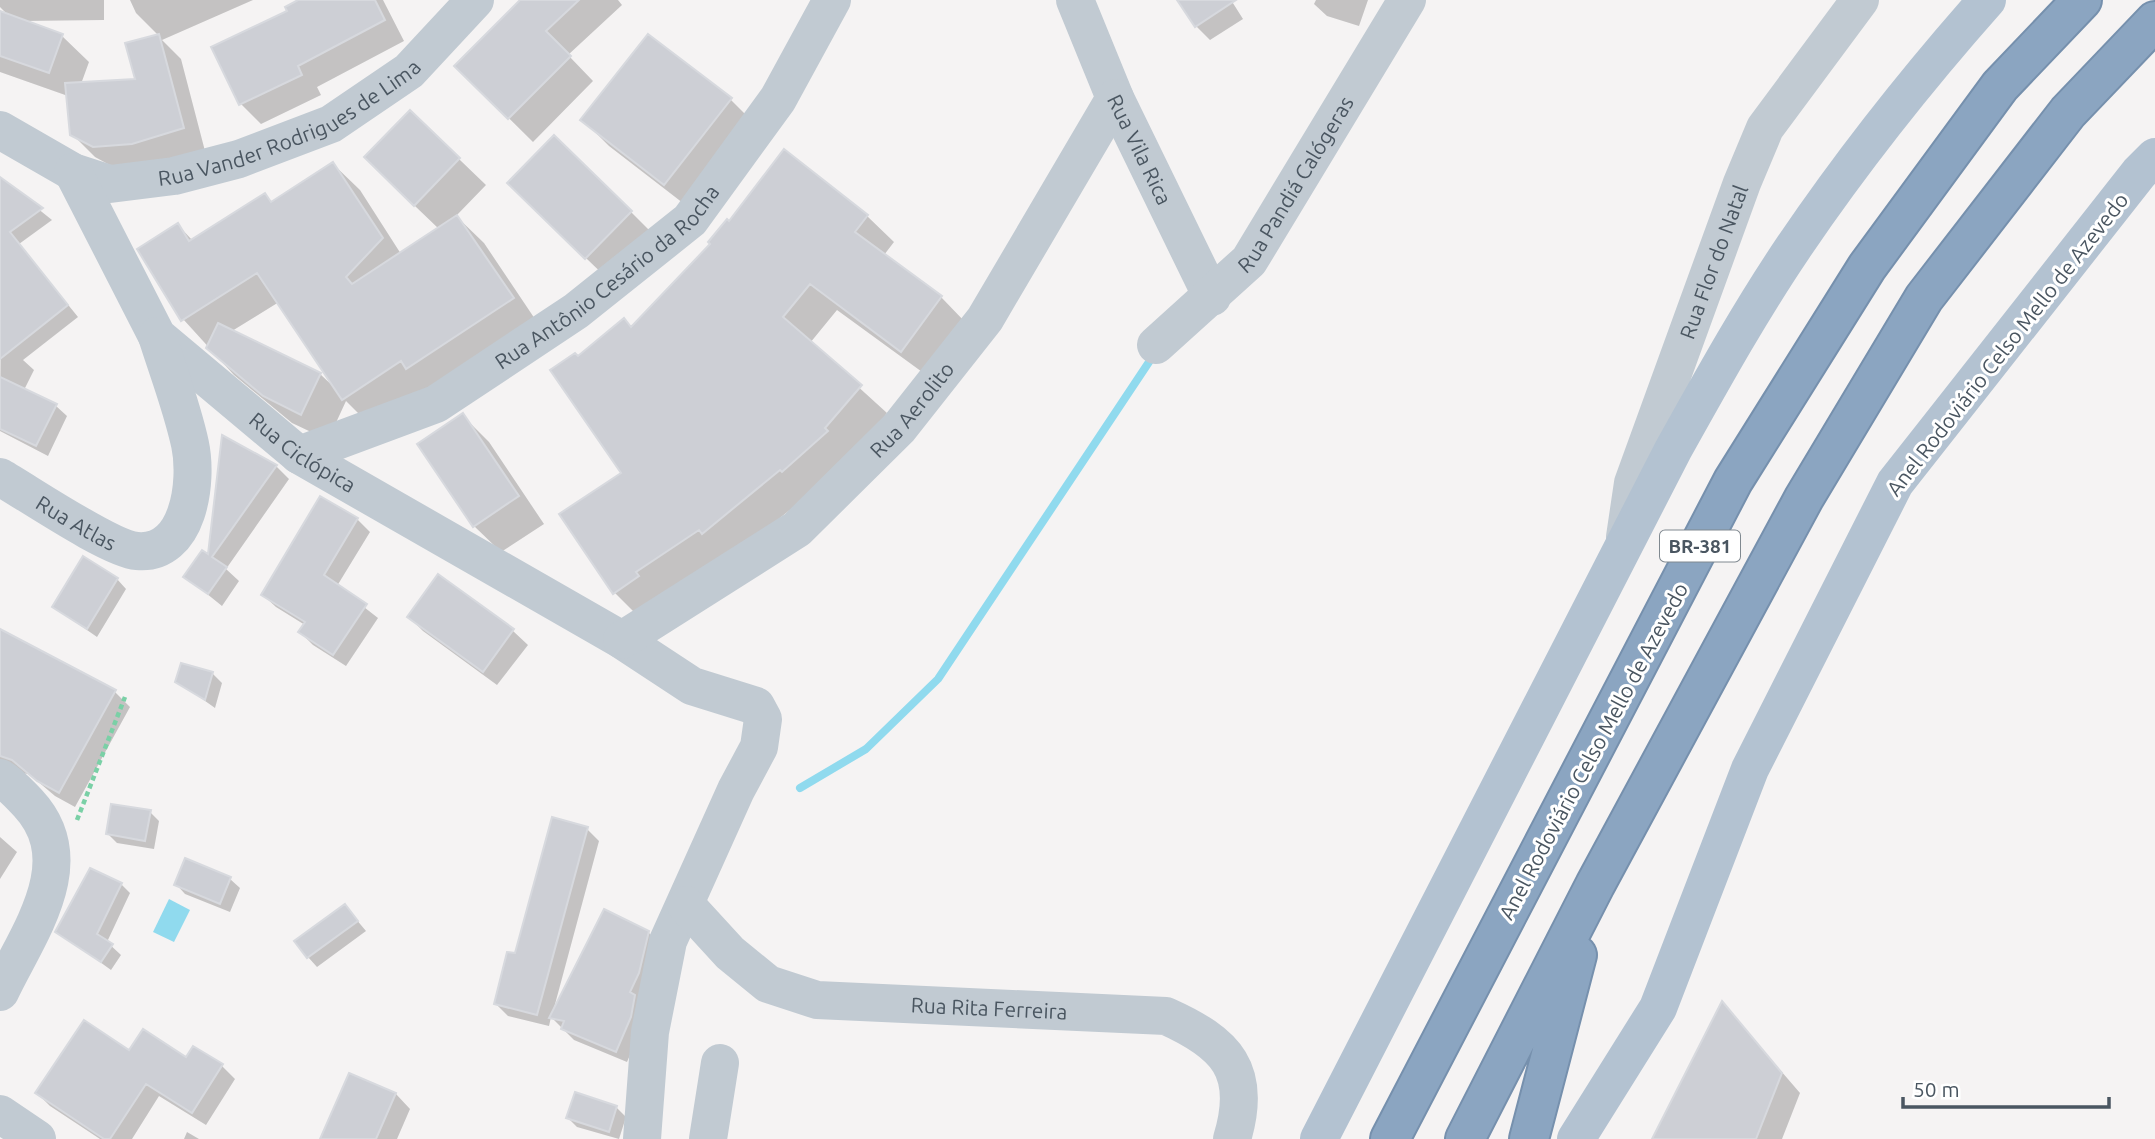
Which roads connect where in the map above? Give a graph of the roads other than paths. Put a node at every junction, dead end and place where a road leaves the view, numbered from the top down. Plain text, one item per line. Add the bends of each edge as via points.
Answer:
1 (475, 0) edge
2 (832, 0) edge
3 (1075, 0) edge
4 (1407, 0) edge
5 (1860, 0) edge
6 (1987, 0) edge
7 (2082, 0) edge
8 (2155, 21) edge
9 (1115, 98) junction
10 (0, 131) edge
11 (2155, 158) edge
12 (73, 172) junction
13 (1212, 297) junction
14 (158, 336) junction
15 (1156, 345) dead end
16 (299, 455) junction
17 (0, 477) edge
18 (1623, 547) junction
19 (622, 640) junction
20 (0, 778) edge
21 (1595, 885) junction
22 (686, 905) junction
23 (0, 992) edge
24 (720, 1063) dead end
25 (0, 1114) edge
26 (37, 1139) edge
27 (642, 1139) edge
28 (708, 1139) edge
29 (1232, 1139) edge
30 (1319, 1139) edge
31 (1390, 1139) edge
32 (1465, 1139) edge
33 (1529, 1139) edge
34 (1576, 1139) edge

1 - 12 street, Rua Vander Rodrigues de Lima via 409,71 331,124 239,159 174,176 110,184
2 - 16 street, Rua Antônio Cesário da Rocha via 778,99 690,220 576,311 436,404
3 - 9 street, Rua Vila Rica
4 - 13 street, Rua Pandiá Calógeras via 1249,261
5 - 18 street, Rua Flor do Natal via 1765,128 1633,483
6 - 18 main road via 1932,61 1792,249 1726,356
7 - 31 highway, Anel Rodoviário Celso Mello de Azevedo / BR-381 via 2000,86 1867,267 1733,481
8 - 21 highway, BR-381 via 2068,112 1924,298 1804,498
9 - 13 street, Rua Vila Rica
9 - 19 street, Rua Aerolito via 985,319 899,428 797,529
10 - 12 street
11 - 34 main road, Anel Rodoviário Celso Mello de Azevedo via 1895,483 1750,769 1658,1008
12 - 14 street, Rua Ciclópica
13 - 15 street, Rua Pandiá Calógeras
14 - 16 street, Rua Ciclópica
14 - 17 street, Rua Atlas via 191,446 190,496 180,532 159,549 136,551 112,542
16 - 19 street, Rua Ciclópica
18 - 30 main road
19 - 22 street, Rua Ciclópica via 692,686 756,706 764,719 759,747
20 - 23 street via 42,818 52,846 51,885
21 - 32 highway, BR-381
21 - 33 highway
22 - 27 street, Rua Ciclópica via 668,941 650,1032
22 - 29 street, Rua Rita Ferreira via 730,953 768,984 817,1000 1166,1016 1204,1033 1228,1058 1238,1087
24 - 28 street
25 - 26 street

